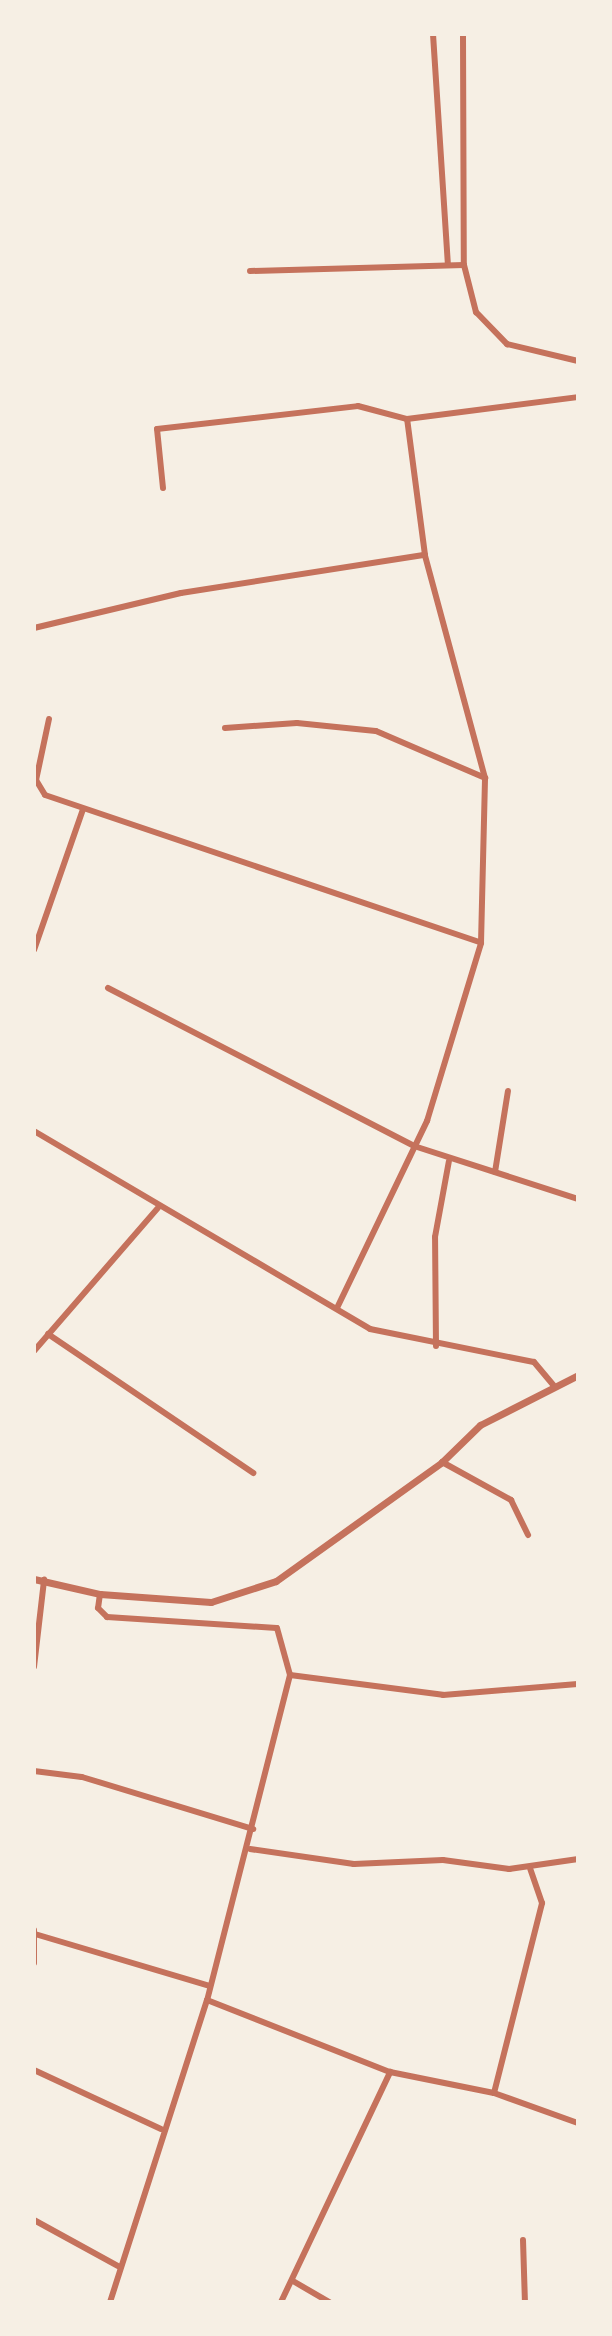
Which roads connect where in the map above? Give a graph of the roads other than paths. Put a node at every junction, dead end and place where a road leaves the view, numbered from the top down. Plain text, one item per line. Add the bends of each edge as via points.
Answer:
1 (433, 34) edge
2 (463, 34) edge
3 (448, 265) junction
4 (464, 265) junction
5 (250, 271) dead end
6 (578, 361) edge
7 (578, 397) edge
8 (407, 419) junction
9 (163, 488) dead end
10 (425, 555) junction
11 (34, 628) edge
12 (49, 719) dead end
13 (225, 728) dead end
14 (485, 778) junction
15 (83, 809) junction
16 (481, 943) junction
17 (34, 950) edge
18 (108, 988) dead end
19 (508, 1091) dead end
20 (34, 1131) edge
21 (414, 1146) junction
22 (449, 1161) junction
23 (495, 1172) junction
24 (578, 1199) edge
25 (158, 1208) junction
26 (337, 1308) junction
27 (48, 1334) junction
28 (436, 1346) junction
29 (34, 1351) edge
30 (578, 1375) edge
31 (553, 1385) junction
32 (442, 1462) junction
33 (253, 1473) dead end
34 (528, 1535) dead end
35 (34, 1579) edge
36 (44, 1580) junction
37 (100, 1594) junction
38 (34, 1667) edge
39 (290, 1675) junction
40 (578, 1684) edge
41 (34, 1771) edge
42 (253, 1829) junction
43 (250, 1849) junction
44 (578, 1859) edge
45 (530, 1869) junction
46 (35, 1932) edge
47 (34, 1963) edge
48 (209, 1986) junction
49 (207, 2000) junction
50 (34, 2070) edge
51 (390, 2072) junction
52 (494, 2093) junction
53 (578, 2123) edge
54 (161, 2129) junction
55 (34, 2220) edge
56 (523, 2240) dead end
57 (120, 2267) junction
58 (293, 2281) junction
59 (110, 2302) edge
60 (281, 2302) edge
61 (329, 2302) edge
62 (525, 2302) edge

1 - 3 street
2 - 4 street
3 - 4 street
3 - 5 street
4 - 6 street via 476,312 507,344
7 - 8 street
8 - 9 street via 358,406 157,429
8 - 10 street
10 - 11 street via 181,593
10 - 14 street
12 - 15 street via 38,790
13 - 14 street via 297,723 376,731
14 - 16 street
15 - 16 street
15 - 17 street
16 - 21 street via 445,1074
18 - 21 street
19 - 23 street
20 - 25 street
21 - 22 street
21 - 26 street
22 - 23 street
22 - 28 street via 435,1237
23 - 24 street
25 - 26 street
25 - 27 street
26 - 28 street via 370,1329
27 - 29 street
27 - 33 street
28 - 31 street via 534,1362
30 - 31 street
31 - 32 street via 480,1425
32 - 34 street via 511,1500
32 - 37 street via 276,1581 211,1602
35 - 36 street
36 - 37 street
36 - 38 street
37 - 39 street via 98,1608 119,1619 277,1628
39 - 40 street via 443,1695
39 - 42 street
41 - 42 street via 82,1777
42 - 43 street
43 - 45 street via 354,1864 443,1860
43 - 48 street
44 - 45 street
45 - 52 street via 542,1903
46 - 47 street
46 - 48 street
48 - 49 street
49 - 51 street
49 - 54 street
50 - 54 street
51 - 52 street
51 - 58 street
52 - 53 street
54 - 57 street
55 - 57 street
56 - 62 street
57 - 59 street
58 - 60 street
58 - 61 street

